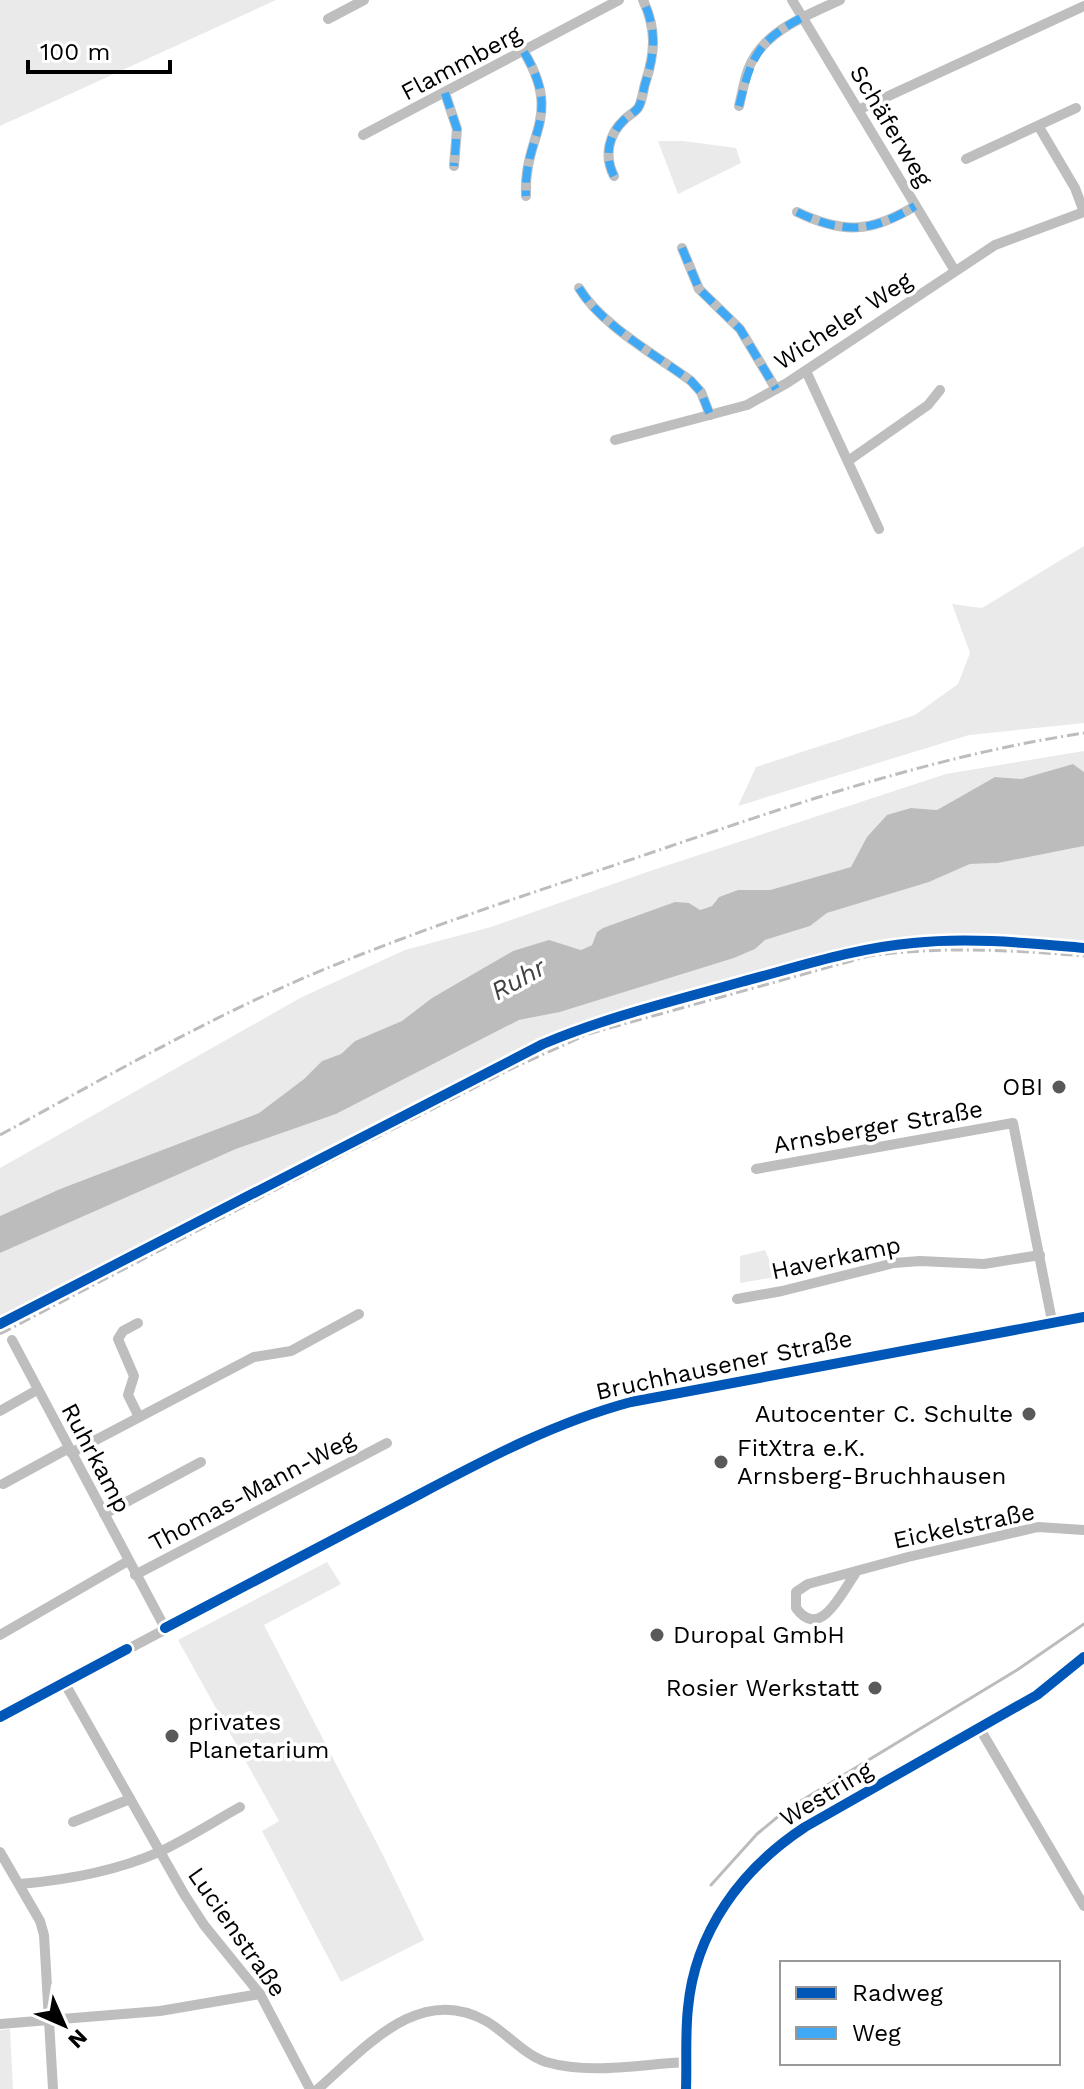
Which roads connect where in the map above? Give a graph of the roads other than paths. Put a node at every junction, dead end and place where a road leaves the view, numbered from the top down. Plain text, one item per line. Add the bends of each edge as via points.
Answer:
1 (364, 0) edge
2 (619, 0) edge
3 (643, 0) edge
4 (792, 0) edge
5 (840, 0) edge
6 (1084, 6) edge
7 (803, 17) junction
8 (328, 19) dead end
9 (524, 52) junction
10 (445, 93) junction
11 (739, 106) dead end
12 (1076, 108) dead end
13 (858, 110) junction
14 (1039, 127) junction
15 (363, 135) dead end
16 (966, 159) dead end
17 (454, 166) dead end
18 (614, 176) dead end
19 (526, 196) dead end
20 (915, 206) junction
21 (797, 212) dead end
22 (1084, 212) edge
23 (682, 248) dead end
24 (955, 271) junction
25 (579, 288) dead end
26 (806, 371) junction
27 (776, 389) junction
28 (940, 390) dead end
29 (710, 415) junction
30 (615, 440) dead end
31 (848, 461) junction
32 (879, 529) dead end
33 (756, 1169) dead end
34 (1040, 1255) junction
35 (737, 1299) dead end
36 (359, 1314) dead end
37 (1084, 1317) edge
38 (1052, 1321) junction
39 (138, 1323) dead end
40 (12, 1340) dead end
41 (37, 1390) junction
42 (0, 1411) edge
43 (139, 1417) junction
44 (387, 1443) dead end
45 (70, 1451) junction
46 (201, 1462) dead end
47 (3, 1484) dead end
48 (104, 1514) junction
49 (1084, 1530) edge
50 (128, 1561) junction
51 (855, 1574) junction
52 (135, 1575) junction
53 (165, 1628) junction
54 (0, 1635) edge
55 (1084, 1657) edge
56 (64, 1682) junction
57 (0, 1717) edge
58 (980, 1729) junction
59 (130, 1799) junction
60 (240, 1807) dead end
61 (73, 1822) dead end
62 (0, 1852) edge
63 (159, 1852) junction
64 (6, 1873) edge
65 (20, 1884) junction
66 (1084, 1906) edge
67 (260, 1994) junction
68 (48, 2019) junction
69 (0, 2024) edge
70 (687, 2062) junction
71 (53, 2089) edge
72 (310, 2089) edge
73 (318, 2089) edge
74 (686, 2089) edge

1 - 8 street
2 - 9 street, Flammberg
3 - 18 street via 654,30 654,51 638,108 610,140 608,166
4 - 7 street, Schäferweg
5 - 7 street
6 - 13 street
7 - 11 street via 760,49 748,69
7 - 13 street, Schäferweg
9 - 10 street, Flammberg
9 - 19 street via 543,101
10 - 15 street, Flammberg
10 - 17 street via 457,129
12 - 14 street
13 - 20 street, Schäferweg
14 - 16 street
14 - 22 street
20 - 21 street via 879,224 852,228 827,225
20 - 24 street, Schäferweg
22 - 24 street, Wicheler Weg via 1009,238
23 - 27 street via 699,289 740,329
24 - 26 street, Wicheler Weg
25 - 29 street via 602,316 691,381
26 - 27 street, Wicheler Weg
26 - 31 street
27 - 29 street, Wicheler Weg via 747,405
28 - 31 street via 928,405
29 - 30 street, Wicheler Weg
31 - 32 street
33 - 34 street, Arnsberger Straße via 1013,1123
34 - 35 street, Haverkamp via 984,1264 894,1263
34 - 38 street, Arnsberger Straße
36 - 43 street via 291,1351 254,1357
37 - 38 street
38 - 53 street, Bruchhausener Straße via 593,1412 477,1464
39 - 43 street via 118,1339 134,1373 128,1395
40 - 41 street, Ruhrkamp
41 - 42 street, Ruhrkamp
41 - 45 street, Ruhrkamp
43 - 45 street
44 - 52 street, Thomas-Mann-Weg
45 - 47 street
45 - 48 street, Ruhrkamp
46 - 48 street
48 - 50 street, Ruhrkamp
49 - 51 street, Eickelstraße via 1038,1527
50 - 52 street, Ruhrkamp
50 - 54 street, Thomas-Mann-Weg
51 - 51 street, Eickelstraße via 804,1587 796,1592 796,1608 807,1618 822,1618
52 - 53 street, Ruhrkamp
53 - 56 street, Bruchhausener Straße
55 - 58 street, Westring via 1037,1695
56 - 57 street, Bruchhausener Straße
56 - 59 street, Lucienstraße
58 - 66 street
58 - 70 street, Westring via 805,1827 739,1886 717,1915 698,1959 688,2009
59 - 61 street
59 - 63 street, Lucienstraße
60 - 63 street
62 - 64 street
63 - 65 street via 97,1873
63 - 67 street, Lucienstraße via 204,1925
64 - 65 street
65 - 68 street via 44,1935
67 - 68 street via 160,2011
67 - 72 street, Lucienstraße
68 - 69 street
68 - 71 street
70 - 73 street via 604,2068 558,2065 532,2055 481,2018 439,2010 397,2022
70 - 74 street, Westring

